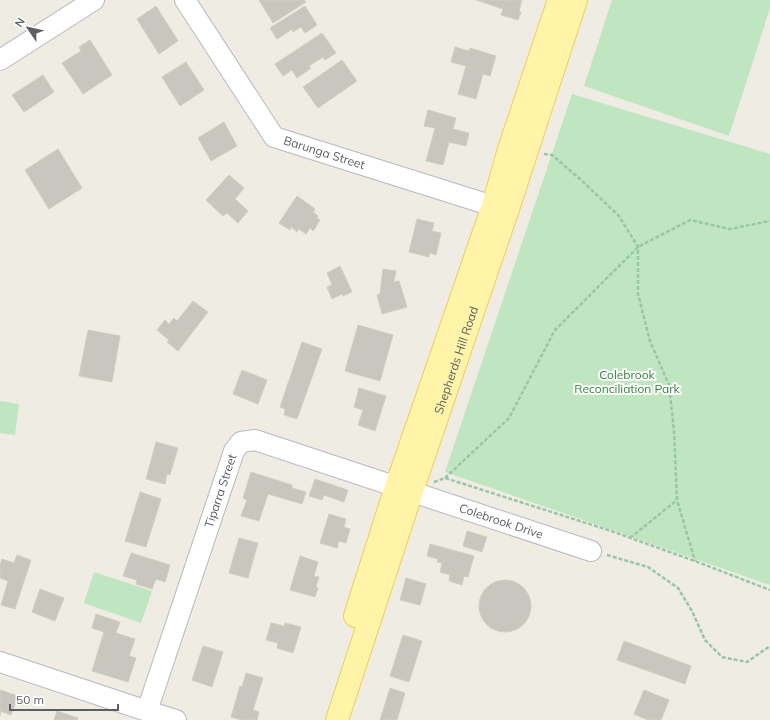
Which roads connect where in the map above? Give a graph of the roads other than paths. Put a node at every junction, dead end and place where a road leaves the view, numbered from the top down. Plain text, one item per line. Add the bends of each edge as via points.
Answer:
1 (94, 0) edge
2 (185, 0) edge
3 (559, 0) edge
4 (576, 0) edge
5 (0, 60) edge
6 (501, 207) junction
7 (404, 489) junction
8 (591, 551) road end
9 (0, 662) edge
10 (147, 711) junction
11 (176, 720) edge
12 (323, 720) edge
13 (337, 720) edge

1 - 5 street
2 - 6 street, Barunga Street via 274,137
3 - 6 main road, Shepherds Hill Road via 509,149
4 - 6 main road, Shepherds Hill Road via 526,151
6 - 7 main road, Shepherds Hill Road
7 - 8 street, Colebrook Drive
7 - 10 street, Tiparra Street via 255,440 241,442 234,451
7 - 12 main road, Shepherds Hill Road
7 - 13 main road, Shepherds Hill Road
9 - 10 street
10 - 11 street

